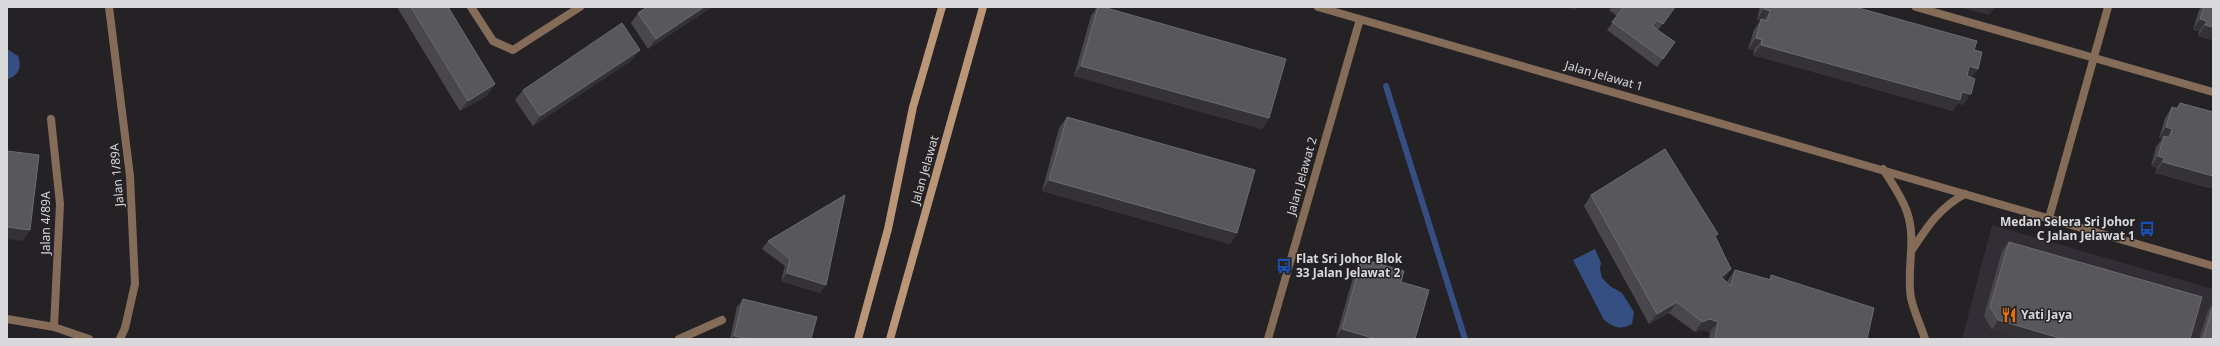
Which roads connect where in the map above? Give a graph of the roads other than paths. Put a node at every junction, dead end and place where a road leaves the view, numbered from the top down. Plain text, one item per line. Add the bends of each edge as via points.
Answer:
1 (109, 7) edge
2 (471, 7) edge
3 (580, 7) edge
4 (942, 7) edge
5 (983, 7) edge
6 (1318, 7) edge
7 (1916, 7) edge
8 (2108, 7) edge
9 (1360, 19) junction
10 (2094, 58) junction
11 (2213, 92) edge
12 (51, 119) dead end
13 (1883, 169) junction
14 (1965, 194) junction
15 (2050, 218) junction
16 (1912, 250) junction
17 (2213, 266) edge
18 (7, 319) edge
19 (722, 320) dead end
20 (54, 327) junction
21 (90, 339) edge
22 (120, 339) edge
23 (679, 339) edge
24 (858, 339) edge
25 (890, 339) edge
26 (1268, 339) edge
27 (1925, 339) edge

1 - 22 street, Jalan 1/89A via 130,176 135,284
2 - 3 street via 493,41 513,50
4 - 24 street, Jalan Jelawat via 913,107 888,229
5 - 25 street, Jalan Jelawat
6 - 9 street, Jalan Jelawat 1
7 - 10 street
8 - 10 street
9 - 13 street, Jalan Jelawat 1
9 - 26 street, Jalan Jelawat 2
10 - 11 street
10 - 15 street
12 - 20 street, Jalan 4/89A via 60,204
13 - 14 street, Jalan Jelawat 1
13 - 16 street via 1907,213
14 - 15 street, Jalan Jelawat 1
14 - 16 street via 1945,206 1930,222
15 - 17 street, Jalan Jelawat 1
16 - 27 street via 1911,298
18 - 20 street
19 - 23 street
20 - 21 street

